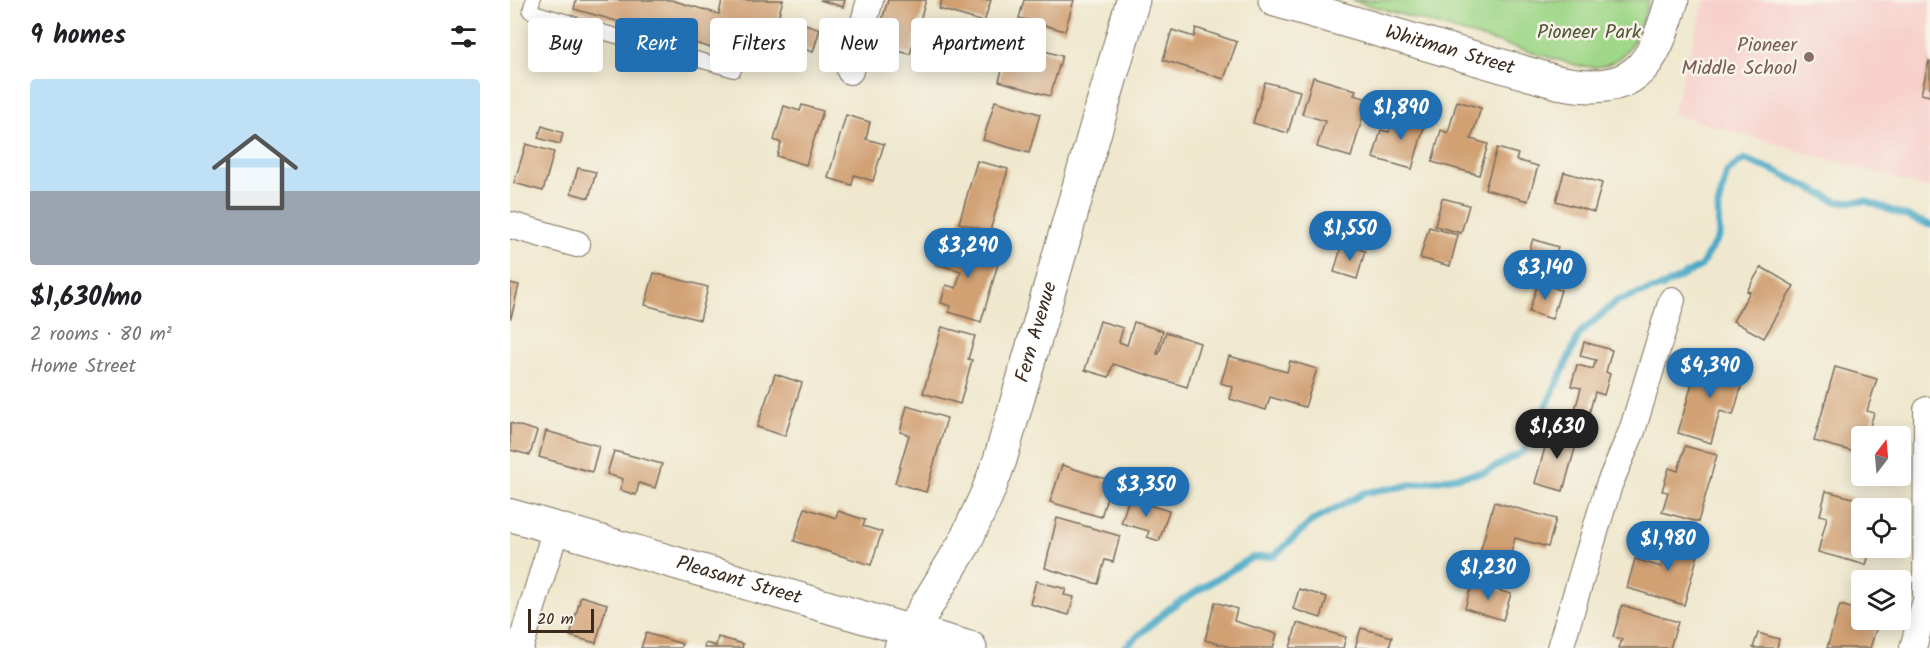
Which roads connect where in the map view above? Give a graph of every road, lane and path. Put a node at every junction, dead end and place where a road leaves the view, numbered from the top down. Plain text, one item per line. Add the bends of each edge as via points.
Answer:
1 (532, 0) edge
2 (870, 0) edge
3 (1133, 0) edge
4 (1275, 0) edge
5 (1671, 0) edge
6 (865, 18) edge
7 (710, 63) edge
8 (510, 225) edge
9 (577, 244) dead end
10 (1672, 300) dead end
11 (1927, 410) dead end
12 (510, 515) edge
13 (556, 528) junction
14 (1929, 571) edge
15 (906, 640) edge
16 (520, 648) edge
17 (970, 648) edge
18 (1560, 648) edge
19 (1913, 648) edge

1 - 7 lane via 530,11
2 - 6 street
3 - 15 main road, Fern Avenue via 1000,460 964,544
4 - 5 main road, Whitman Street via 1557,82 1591,87 1624,81 1644,64 1662,33
8 - 9 street
10 - 18 street via 1632,431 1609,485
11 - 14 street
12 - 13 street, Pleasant Street
13 - 15 street, Pleasant Street
13 - 16 street
14 - 19 street
15 - 17 main road, Pleasant Street

